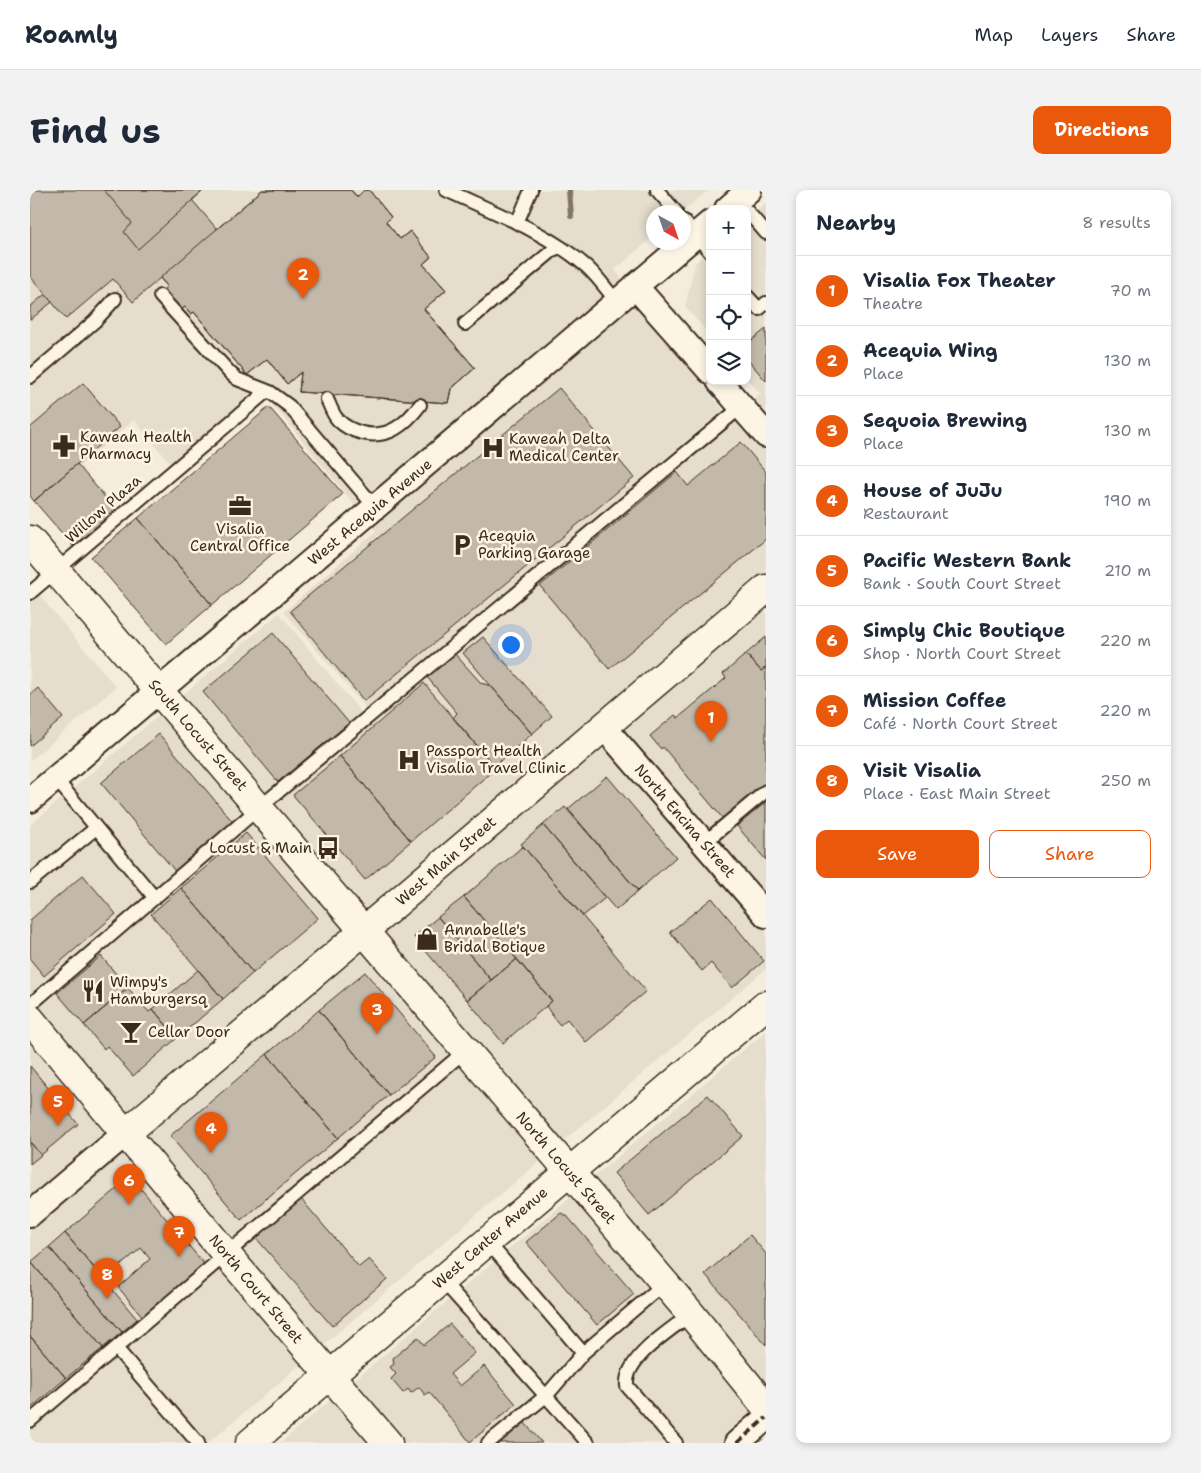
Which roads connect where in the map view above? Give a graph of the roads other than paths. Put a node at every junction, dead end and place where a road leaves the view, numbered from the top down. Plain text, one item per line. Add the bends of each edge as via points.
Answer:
1 (446, 190) edge
2 (531, 190) edge
3 (656, 190) edge
4 (741, 203) edge
5 (670, 205) edge
6 (517, 223) junction
7 (700, 233) edge
8 (766, 233) edge
9 (558, 246) junction
10 (635, 286) junction
11 (160, 296) dead end
12 (115, 299) dead end
13 (751, 300) edge
14 (617, 302) junction
15 (766, 303) edge
16 (465, 324) dead end
17 (706, 366) edge
18 (30, 377) edge
19 (723, 385) edge
20 (267, 391) junction
21 (327, 400) dead end
22 (420, 405) dead end
23 (741, 406) junction
24 (766, 435) edge
25 (375, 507) junction
26 (30, 540) edge
27 (56, 571) junction
28 (766, 589) edge
29 (30, 593) edge
30 (159, 690) junction
31 (603, 726) junction
32 (55, 778) junction
33 (766, 791) edge
34 (30, 800) edge
35 (260, 807) junction
36 (96, 828) junction
37 (704, 843) junction
38 (30, 882) edge
39 (154, 897) junction
40 (766, 915) edge
41 (364, 930) junction
42 (30, 1005) edge
43 (764, 1010) edge
44 (30, 1019) edge
45 (466, 1051) junction
46 (126, 1132) junction
47 (569, 1171) junction
48 (30, 1214) edge
49 (488, 1241) junction
50 (226, 1254) junction
51 (441, 1280) junction
52 (665, 1283) junction
53 (691, 1314) junction
54 (116, 1348) junction
55 (583, 1353) junction
56 (329, 1374) junction
57 (547, 1395) junction
58 (766, 1407) edge
59 (766, 1418) edge
60 (30, 1421) edge
61 (198, 1443) edge
62 (250, 1443) edge
63 (388, 1443) edge
64 (488, 1443) edge
65 (588, 1443) edge
66 (676, 1443) edge
67 (737, 1443) edge

1 - 6 lane
2 - 6 lane
3 - 5 lane
4 - 8 lane
6 - 9 lane
7 - 10 street, West Acequia Avenue
9 - 14 lane via 587,267
9 - 16 lane
10 - 14 street, West Acequia Avenue
10 - 17 street
11 - 20 lane via 229,372 237,379
12 - 18 lane via 95,321
13 - 15 lane via 759,309
14 - 25 street, West Acequia Avenue
19 - 23 street
20 - 25 lane via 289,406
20 - 27 lane, Willow Plaza
21 - 22 lane via 338,420 373,436 393,431
23 - 24 street
23 - 35 lane
25 - 30 street, West Acequia Avenue
26 - 27 main road, South Locust Street
27 - 29 lane, Willow Plaza
27 - 30 main road, South Locust Street
28 - 31 main road, West Main Street
30 - 32 street, West Acequia Avenue
30 - 35 main road, South Locust Street
31 - 37 street, North Encina Street
31 - 41 main road, West Main Street
32 - 34 street, West Acequia Avenue
32 - 36 lane
33 - 37 lane
35 - 39 lane
35 - 41 main road, South Locust Street
36 - 38 lane
36 - 39 lane
37 - 40 street, North Encina Street
39 - 42 lane
41 - 45 main road, North Locust Street
41 - 46 main road, West Main Street
43 - 47 main road, West Center Avenue
44 - 46 main road, North Court Street
45 - 47 main road, North Locust Street
45 - 50 lane
46 - 48 street
46 - 50 main road, North Court Street
47 - 49 main road, West Center Avenue
47 - 52 main road, North Locust Street
49 - 51 main road, West Center Avenue
49 - 55 lane
50 - 54 lane
50 - 56 main road, North Court Street
51 - 56 main road, West Center Avenue
51 - 57 lane
52 - 53 main road, North Locust Street
52 - 55 lane
53 - 58 main road, North Locust Street
53 - 66 lane via 635,1361 626,1378 627,1386
54 - 60 lane
54 - 61 lane
55 - 57 lane
56 - 62 main road, West Center Avenue
56 - 63 main road, North Court Street
57 - 64 lane
57 - 65 lane
59 - 67 street

